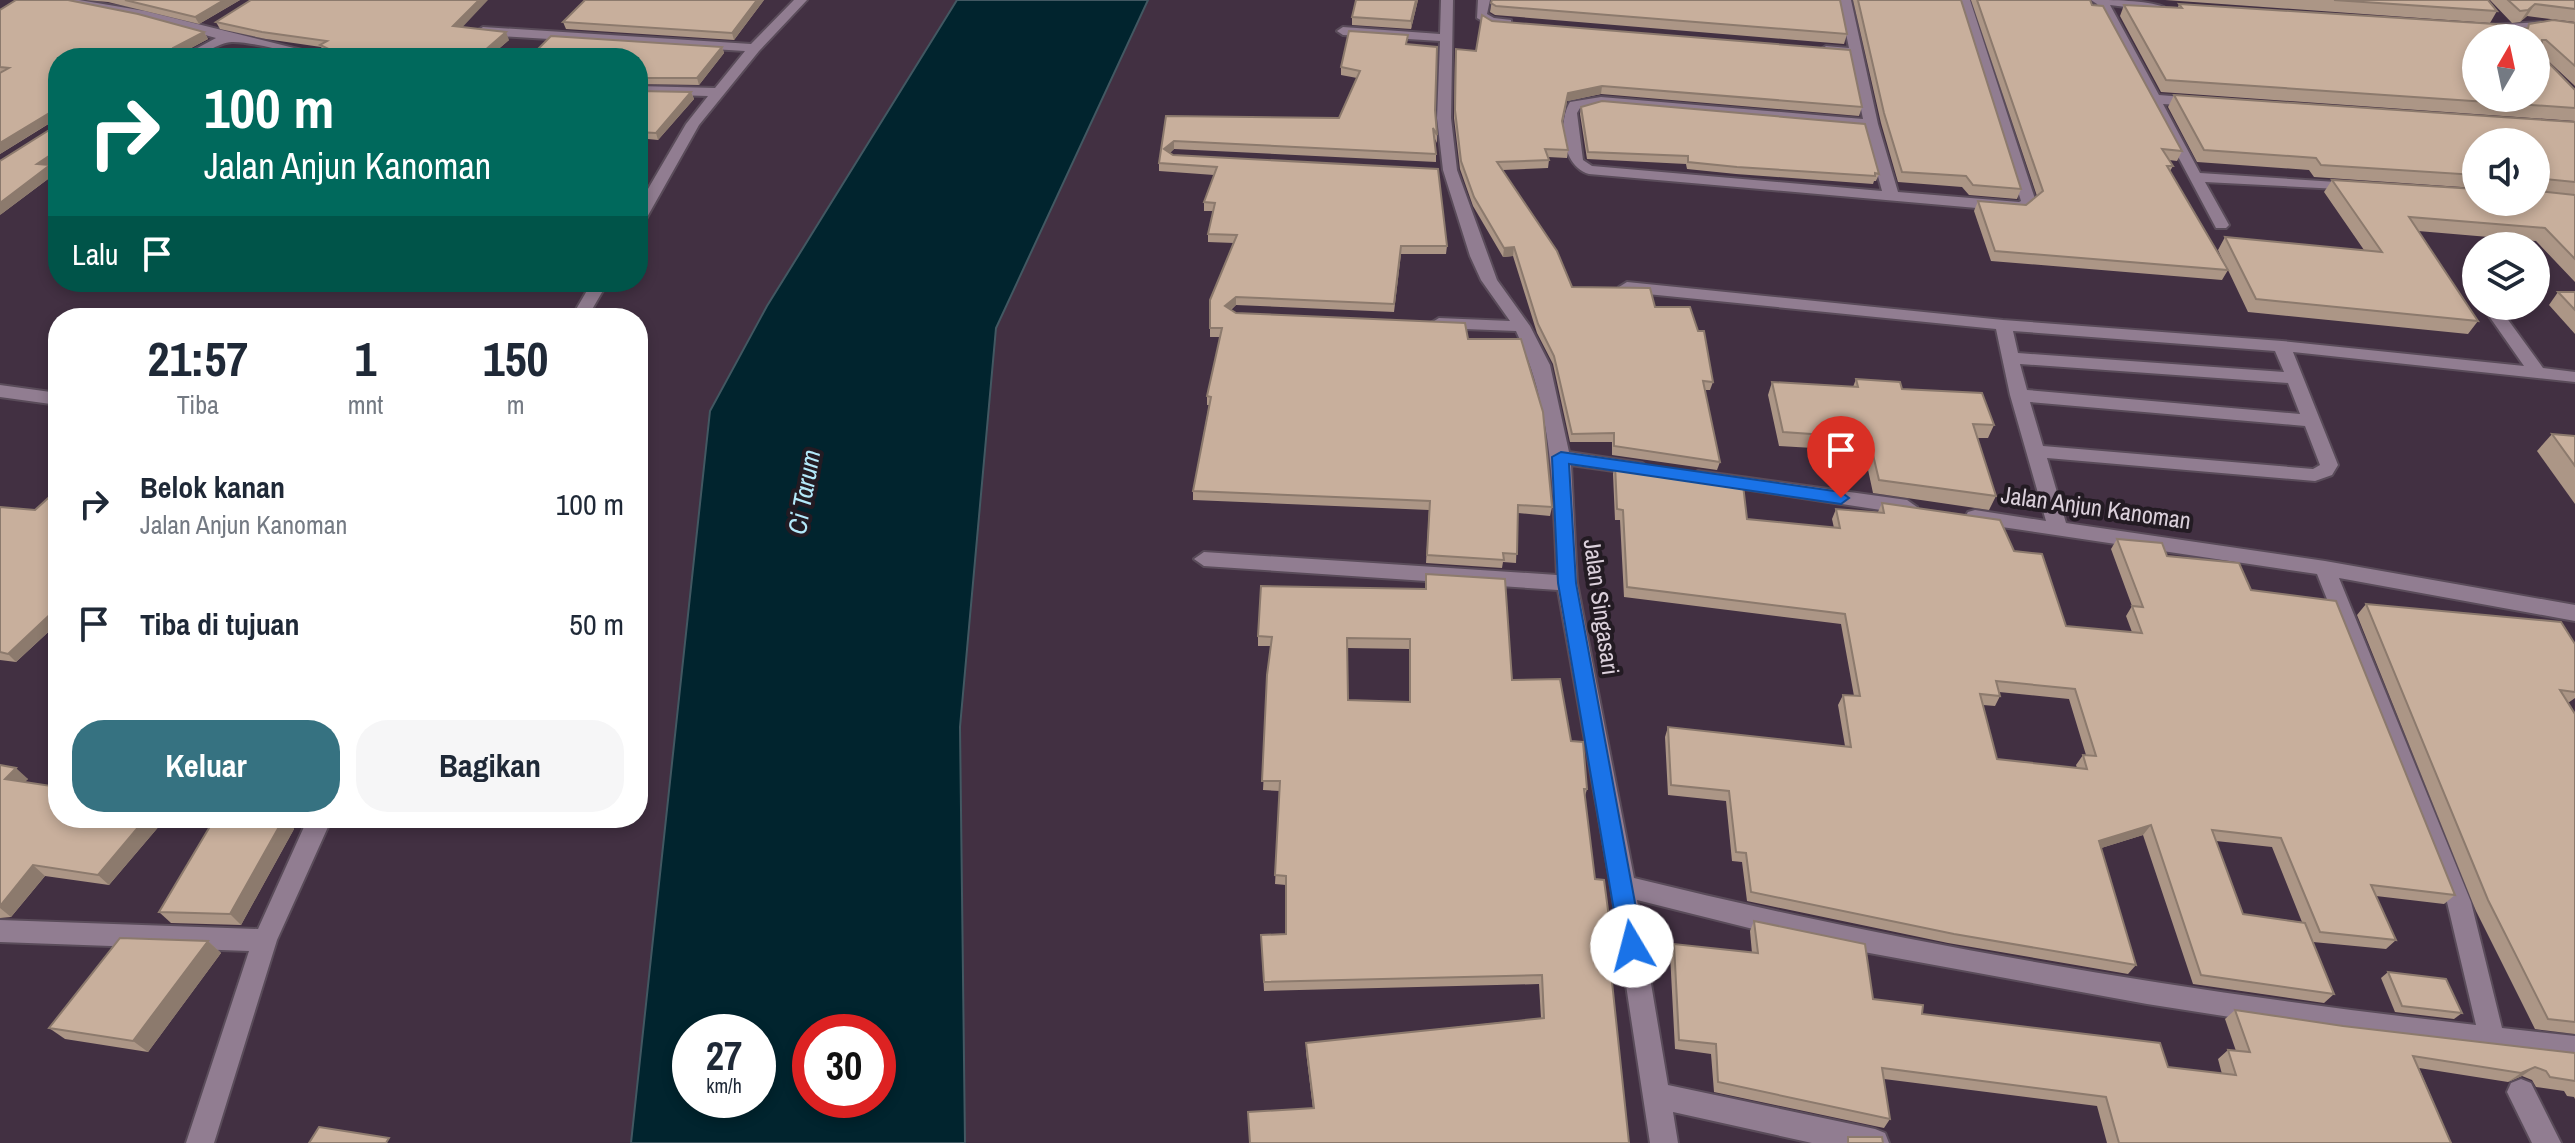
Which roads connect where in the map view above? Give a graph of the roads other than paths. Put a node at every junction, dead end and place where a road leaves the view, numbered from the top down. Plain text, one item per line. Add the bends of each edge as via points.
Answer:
1 (58, 0) edge
2 (801, 0) edge
3 (1447, 0) edge
4 (1484, 0) edge
5 (1845, 0) edge
6 (1964, 0) edge
7 (2100, 0) edge
8 (2176, 9) edge
9 (2497, 18) junction
10 (214, 23) edge
11 (1523, 24) edge
12 (2485, 24) edge
13 (2503, 24) edge
14 (2530, 24) edge
15 (2550, 27) edge
16 (2557, 27) edge
17 (200, 31) junction
18 (483, 31) edge
19 (1343, 31) dead end
20 (229, 37) junction
21 (1445, 38) junction
22 (206, 48) edge
23 (280, 48) edge
24 (754, 48) junction
25 (1810, 48) edge
26 (1858, 52) junction
27 (648, 90) edge
28 (717, 92) junction
29 (2154, 99) junction
30 (2217, 103) edge
31 (1871, 124) junction
32 (2197, 177) junction
33 (2368, 188) edge
34 (1892, 198) junction
35 (648, 202) edge
36 (2221, 225) dead end
37 (1627, 287) edge
38 (2500, 320) edge
39 (1427, 322) edge
40 (2003, 325) junction
41 (1522, 326) junction
42 (2282, 346) junction
43 (2013, 358) junction
44 (2538, 373) junction
45 (2575, 377) edge
46 (2295, 378) junction
47 (0, 391) edge
48 (2019, 395) junction
49 (48, 398) edge
50 (2313, 421) junction
51 (2035, 451) junction
52 (1561, 457) junction
53 (2058, 529) junction
54 (1204, 559) dead end
55 (2325, 568) junction
56 (1567, 583) junction
57 (2551, 609) junction
58 (2575, 613) edge
59 (2567, 636) edge
60 (315, 828) edge
61 (1623, 886) junction
62 (0, 931) edge
63 (265, 940) junction
64 (2492, 1039) junction
65 (2575, 1049) edge
66 (2521, 1092) edge
67 (1654, 1095) junction
68 (200, 1143) edge
69 (1664, 1143) edge
70 (1875, 1143) edge
71 (2547, 1143) edge

1 - 17 street
2 - 24 street
3 - 21 street, Jalan Singasari
4 - 11 street via 1484,19
5 - 26 street
6 - 34 street via 2029,204 2016,208
7 - 8 street
7 - 29 street
9 - 12 street via 2480,22
9 - 13 street
9 - 14 street
10 - 17 street
15 - 16 street
17 - 20 street
18 - 24 street
19 - 21 street
20 - 22 street
20 - 23 street
21 - 41 street, Jalan Singasari via 1443,170 1489,280
24 - 28 street
25 - 26 street
26 - 31 street
27 - 28 street
28 - 35 street
29 - 30 street
29 - 32 street
31 - 34 street
31 - 34 street via 1601,101 1575,105 1570,113 1576,160 1589,170
32 - 33 street
32 - 36 street
37 - 40 street
38 - 44 street
39 - 41 street
40 - 42 street
40 - 43 street
41 - 52 street, Jalan Singasari via 1541,365
42 - 44 street
42 - 46 street
43 - 46 street
43 - 48 street
44 - 45 street
46 - 50 street
47 - 49 street
48 - 50 street
48 - 51 street
50 - 51 street via 2329,465 2315,475
51 - 53 street
52 - 53 street, Jalan Anjun Kanoman
52 - 56 street, Jalan Singasari
53 - 55 street, Jalan Anjun Kanoman
54 - 56 street
55 - 57 street, Jalan Anjun Kanoman
55 - 64 street via 2459,902
56 - 61 street, Jalan Singasari
57 - 58 street, Jalan Anjun Kanoman
57 - 59 street
60 - 63 street
61 - 64 street via 1793,928 2008,968 2332,1021
61 - 67 street, Jalan Singasari
62 - 63 street
63 - 68 street
64 - 65 street
66 - 71 street
67 - 69 street, Jalan Singasari
67 - 70 street

